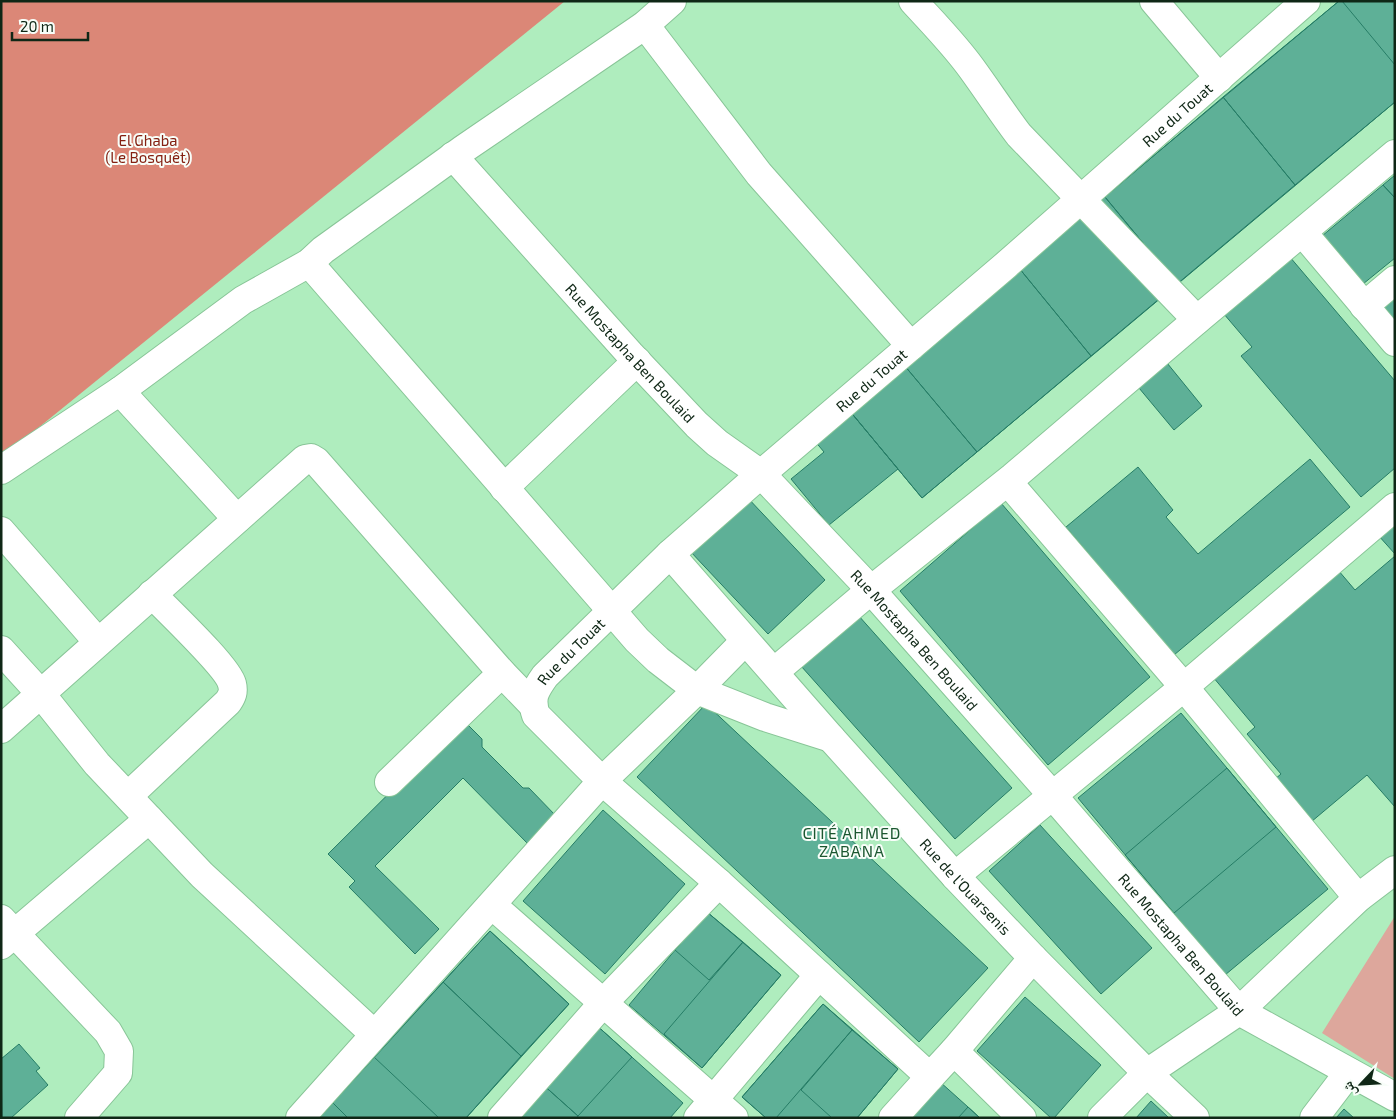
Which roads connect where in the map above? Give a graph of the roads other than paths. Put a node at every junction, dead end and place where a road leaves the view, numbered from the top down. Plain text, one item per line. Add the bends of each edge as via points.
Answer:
1 (672, 1) edge
2 (913, 1) edge
3 (1154, 1) edge
4 (1306, 1) edge
5 (645, 25) junction
6 (1219, 78) junction
7 (1395, 154) edge
8 (453, 156) junction
9 (1081, 199) junction
10 (1302, 233) junction
11 (309, 263) junction
12 (1395, 280) edge
13 (1364, 306) junction
14 (1197, 320) junction
15 (1395, 342) edge
16 (911, 346) junction
17 (637, 361) junction
18 (120, 391) junction
19 (1, 470) edge
20 (761, 474) junction
21 (1008, 482) junction
22 (504, 488) junction
23 (1395, 507) edge
24 (236, 519) junction
25 (1, 531) edge
26 (670, 554) junction
27 (871, 590) junction
28 (152, 594) junction
29 (611, 610) junction
30 (746, 641) junction
31 (98, 642) junction
32 (1, 650) edge
33 (774, 672) junction
34 (502, 674) junction
35 (1184, 687) junction
36 (697, 690) junction
37 (41, 694) junction
38 (532, 704) junction
39 (1, 728) edge
40 (831, 738) junction
41 (602, 781) junction
42 (388, 782) dead end
43 (128, 796) junction
44 (1053, 796) junction
45 (149, 819) junction
46 (1395, 870) edge
47 (955, 876) junction
48 (719, 884) junction
49 (1358, 898) junction
50 (492, 904) junction
51 (5, 932) edge
52 (1032, 958) junction
53 (819, 975) junction
54 (604, 1002) junction
55 (1239, 1011) junction
56 (374, 1034) junction
57 (954, 1051) junction
58 (1349, 1072) junction
59 (1147, 1074) junction
60 (930, 1076) junction
61 (1395, 1097) edge
62 (716, 1112) edge
63 (79, 1118) edge
64 (300, 1118) edge
65 (502, 1118) edge
66 (893, 1118) edge
67 (1022, 1118) edge
68 (1102, 1118) edge
69 (1195, 1118) edge
70 (1314, 1118) edge

1 - 5 street
2 - 9 street via 971,68 1019,135
3 - 6 street
4 - 6 street, Rue du Touat
5 - 8 street
5 - 16 street via 759,174
6 - 9 street, Rue du Touat
7 - 10 street
8 - 11 street
8 - 17 street, Rue Mostapha Ben Boulaid
9 - 14 street
9 - 16 street, Rue du Touat
10 - 13 street
10 - 14 street
11 - 18 street via 243,300
11 - 22 street
12 - 13 street
13 - 15 street
14 - 21 street
16 - 20 street, Rue du Touat
17 - 20 street, Rue Mostapha Ben Boulaid via 697,425
17 - 22 street
18 - 19 street
18 - 24 street
20 - 26 street, Rue du Touat
20 - 27 street, Rue Mostapha Ben Boulaid
21 - 27 street
21 - 35 street
22 - 29 street
23 - 35 street
24 - 28 street
24 - 34 street via 305,459 311,458
25 - 31 street
26 - 29 street, Rue du Touat
26 - 30 street, Rue de l'Ouarsenis
27 - 33 street
27 - 44 street, Rue Mostapha Ben Boulaid
28 - 31 street
28 - 43 street via 217,662 232,682 233,693 228,702
29 - 36 street via 651,653
29 - 38 street, Rue du Touat via 545,676 536,688
30 - 33 street, Rue de l'Ouarsenis
30 - 36 street
31 - 37 street
32 - 37 street
33 - 40 street, Rue de l'Ouarsenis
34 - 38 street
34 - 42 street
35 - 44 street
35 - 49 street
36 - 40 street
36 - 41 street
37 - 39 street
37 - 43 street via 97,764
38 - 41 street, Rue du Touat via 536,715
40 - 47 street, Rue de l'Ouarsenis
41 - 48 street, Rue du Touat
41 - 50 street
43 - 45 street
44 - 47 street
44 - 55 street, Rue Mostapha Ben Boulaid
45 - 51 street
45 - 56 street via 202,875
46 - 49 street
47 - 52 street, Rue de l'Ouarsenis
48 - 53 street, Rue du Touat
48 - 54 street
49 - 55 street
50 - 54 street
50 - 56 street
51 - 63 street via 108,1032 119,1051 118,1073
52 - 57 street
52 - 59 street, Rue de l'Ouarsenis
53 - 60 street, Rue du Touat
53 - 62 street
54 - 62 street
54 - 65 street
55 - 58 street, Rue Mostapha Ben Boulaid
55 - 59 street
56 - 64 street
57 - 60 street
57 - 67 street
58 - 61 street, Rue Mostapha Ben Boulaid
58 - 70 street
59 - 68 street
59 - 69 street, Rue de l'Ouarsenis
60 - 66 street

